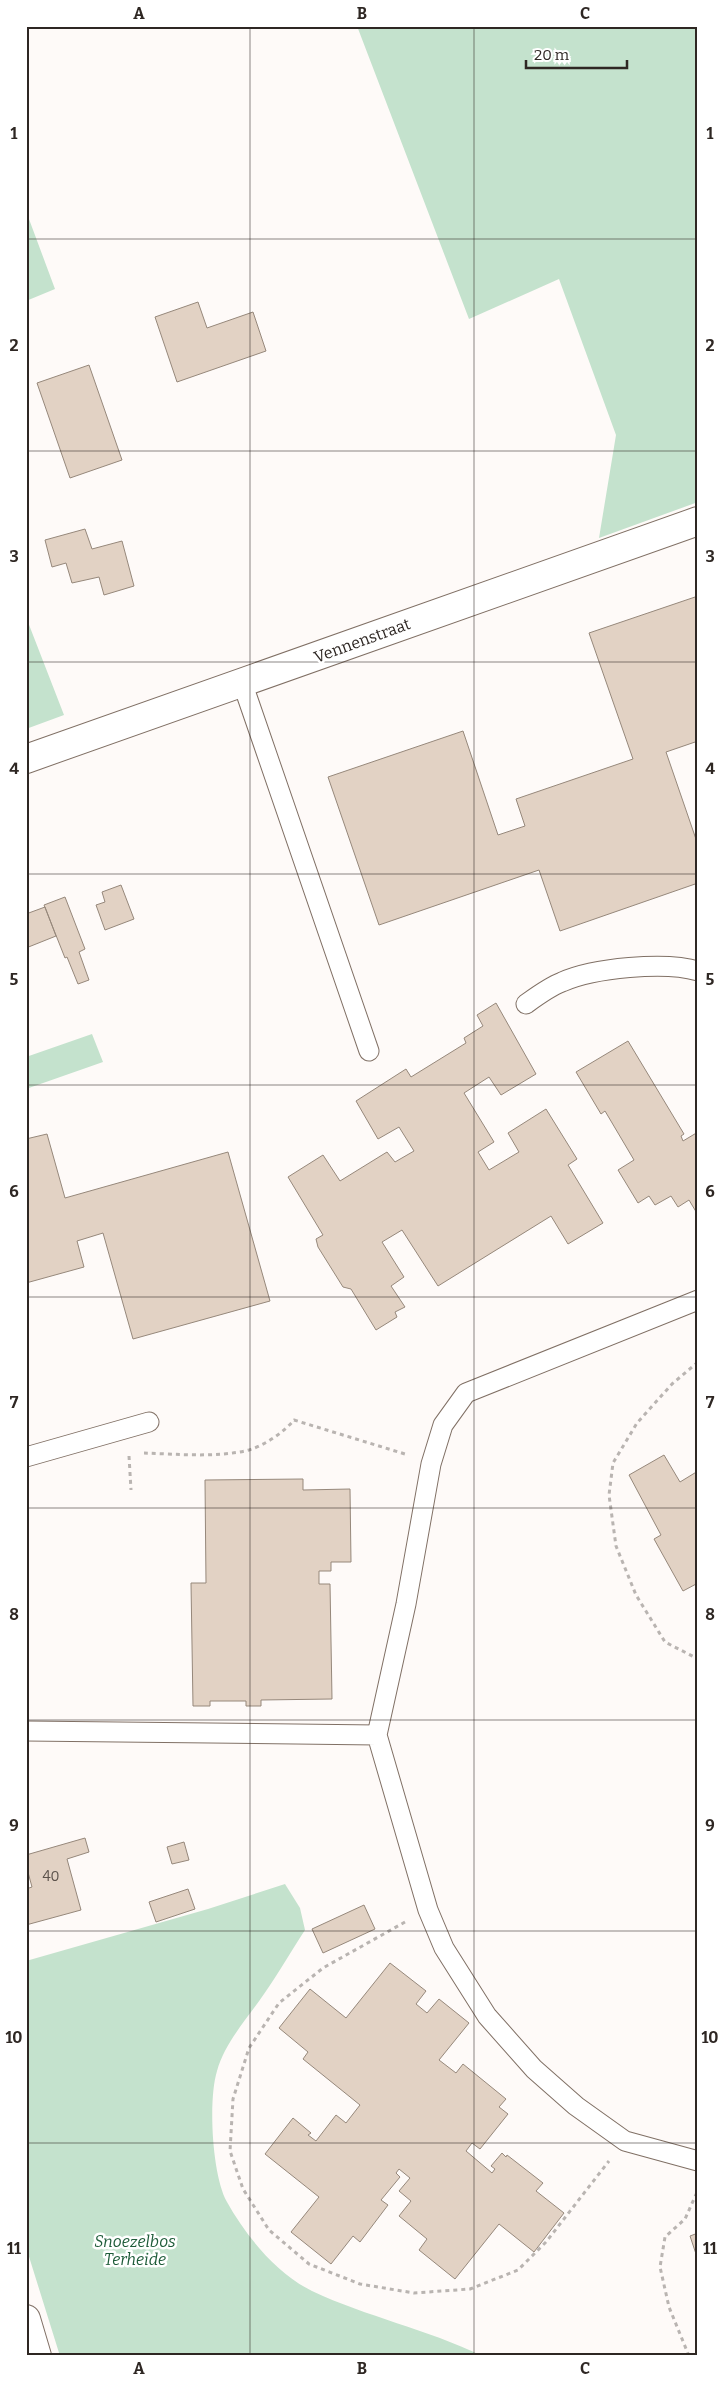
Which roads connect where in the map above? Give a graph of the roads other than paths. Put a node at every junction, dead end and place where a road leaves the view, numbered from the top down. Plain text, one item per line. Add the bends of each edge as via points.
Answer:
1 (698, 521) edge
2 (242, 682) junction
3 (26, 759) edge
4 (698, 971) edge
5 (526, 1004) dead end
6 (369, 1051) dead end
7 (698, 1300) edge
8 (149, 1422) dead end
9 (26, 1457) edge
10 (26, 1731) edge
11 (377, 1735) junction
12 (698, 2162) edge
13 (26, 2319) edge
14 (37, 2356) edge

1 - 2 street, Vennenstraat
2 - 3 street, Vennenstraat
2 - 6 lane
4 - 5 lane via 633,968 581,975 560,982
7 - 11 lane via 466,1393 443,1425 431,1464 406,1604
8 - 9 lane
10 - 11 lane
11 - 12 lane via 428,1910 444,1948 487,2016 534,2069 576,2106 624,2141
13 - 14 street

